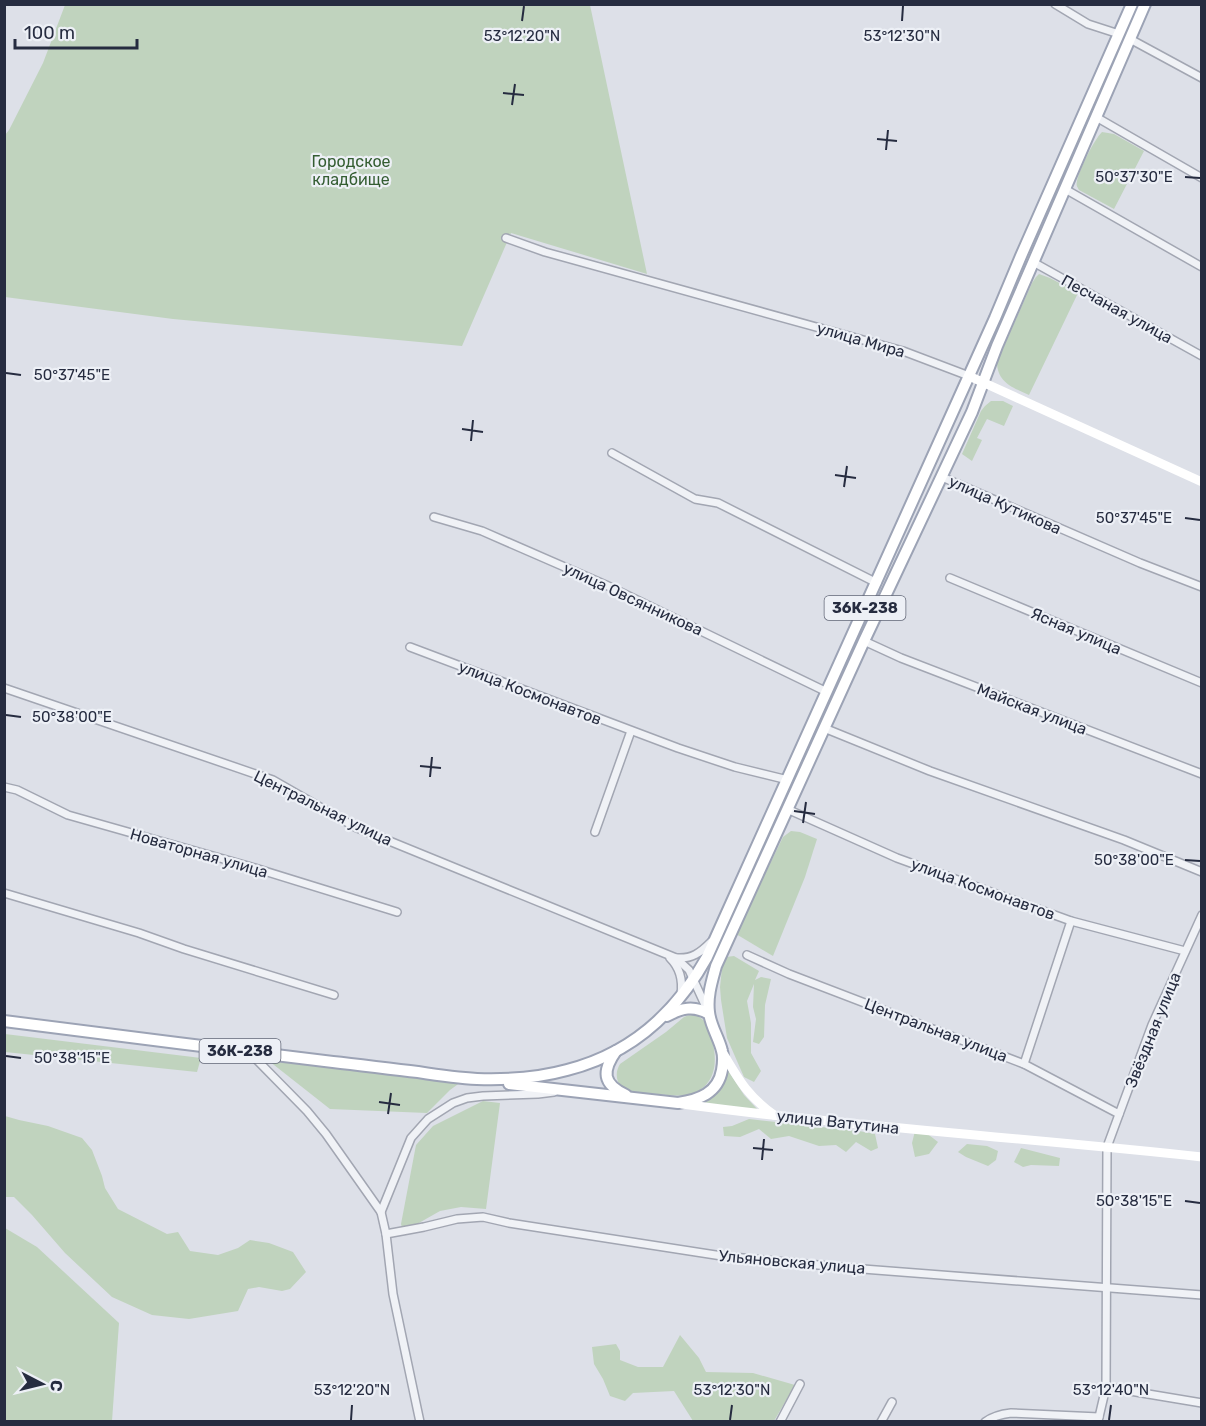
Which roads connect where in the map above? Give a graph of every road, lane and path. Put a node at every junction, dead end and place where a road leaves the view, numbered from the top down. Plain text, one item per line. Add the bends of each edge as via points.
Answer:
1 (1055, 4) edge
2 (1132, 4) edge
3 (1145, 4) edge
4 (1119, 34) junction
5 (1130, 39) junction
6 (1202, 78) edge
7 (1096, 117) junction
8 (1202, 178) edge
9 (1065, 189) junction
10 (506, 238) dead end
11 (1034, 262) junction
12 (1202, 267) edge
13 (1202, 356) edge
14 (969, 376) junction
15 (983, 383) junction
16 (612, 453) dead end
17 (942, 477) junction
18 (1202, 482) edge
19 (434, 517) dead end
20 (950, 578) dead end
21 (877, 583) junction
22 (1202, 587) edge
23 (864, 641) junction
24 (410, 648) dead end
25 (1202, 683) edge
26 (4, 688) edge
27 (827, 692) junction
28 (824, 728) junction
29 (631, 731) junction
30 (1202, 774) edge
31 (788, 780) junction
32 (4, 787) edge
33 (787, 809) junction
34 (595, 832) dead end
35 (1202, 872) edge
36 (4, 893) edge
37 (397, 912) dead end
38 (1202, 915) edge
39 (1071, 921) junction
40 (717, 935) junction
41 (1185, 951) junction
42 (666, 954) junction
43 (747, 956) dead end
44 (676, 958) junction
45 (694, 980) junction
46 (334, 995) dead end
47 (681, 997) junction
48 (709, 1014) junction
49 (662, 1018) junction
50 (4, 1021) edge
51 (616, 1051) junction
52 (250, 1053) junction
53 (724, 1055) junction
54 (1024, 1064) junction
55 (476, 1079) junction
56 (569, 1090) junction
57 (631, 1097) junction
58 (678, 1103) junction
59 (1119, 1114) junction
60 (776, 1116) junction
61 (1107, 1147) junction
62 (1202, 1157) edge
63 (381, 1212) junction
64 (386, 1234) junction
65 (1107, 1288) junction
66 (1202, 1295) edge
67 (800, 1384) dead end
68 (1106, 1387) junction
69 (892, 1402) dead end
70 (1202, 1403) edge
71 (1098, 1419) edge
72 (420, 1422) edge
73 (780, 1422) edge
74 (881, 1422) edge
75 (985, 1422) edge

1 - 4 street via 1088,24
2 - 4 main road, 36К-238
3 - 5 main road
4 - 14 main road, 36К-238
5 - 6 street
5 - 7 main road
7 - 8 street
7 - 9 main road
9 - 11 main road
9 - 12 street
10 - 14 street, улица Мира via 903,351
11 - 13 street, Песчаная улица
11 - 15 main road
14 - 15 main road, улица Мира
14 - 21 main road, 36К-238
15 - 17 main road
15 - 18 main road, улица Мира
16 - 21 street via 695,499 718,502
17 - 22 street, улица Кутикова
17 - 23 main road
19 - 27 street, улица Овсянникова via 482,531 585,576
20 - 25 street, Ясная улица
21 - 27 main road, 36К-238
23 - 28 main road
23 - 30 street, Майская улица
24 - 29 street, улица Космонавтов
26 - 42 street, Центральная улица via 273,780 355,827
27 - 31 main road, 36К-238
28 - 33 main road
28 - 35 street
29 - 31 street, улица Космонавтов via 735,767
29 - 34 street
31 - 40 main road, 36К-238
32 - 37 street, Новаторная улица via 68,815
33 - 39 street, улица Космонавтов via 897,858
33 - 48 main road via 716,966
36 - 46 street
38 - 41 street, Звёздная улица
39 - 41 street, улица Космонавтов
39 - 54 street
40 - 44 street via 701,952
40 - 45 main road, 36К-238
41 - 59 street, Звёздная улица
42 - 44 street, Центральная улица
42 - 47 street via 679,971
43 - 54 street, Центральная улица
44 - 45 street, Центральная улица
45 - 47 main road, 36К-238
45 - 48 street, Центральная улица
47 - 49 main road, 36К-238
48 - 49 main road via 686,1008
48 - 53 main road
49 - 51 main road, 36К-238
50 - 52 main road, 36К-238
51 - 55 main road, 36К-238 via 545,1075
51 - 57 main road via 608,1062 607,1077 617,1091
52 - 55 main road, 36К-238
52 - 63 street via 326,1134
53 - 58 main road via 722,1074 714,1089 702,1098
53 - 60 main road via 746,1090
54 - 59 street, Центральная улица
55 - 56 main road, улица Ватутина
56 - 57 main road, улица Ватутина
56 - 63 street via 467,1098 428,1119 411,1138
57 - 58 main road, улица Ватутина
58 - 60 main road, улица Ватутина
59 - 61 street, Звёздная улица
60 - 61 main road, улица Ватутина
61 - 62 main road, улица Ватутина
61 - 65 street, Звёздная улица
63 - 64 street
64 - 65 street, Ульяновская улица via 483,1217 722,1256
64 - 72 street via 393,1294
65 - 66 street, Ульяновская улица
65 - 68 street, Звёздная улица
67 - 73 street
68 - 70 street
68 - 71 street, Звёздная улица
69 - 74 street
71 - 75 street via 1011,1413

